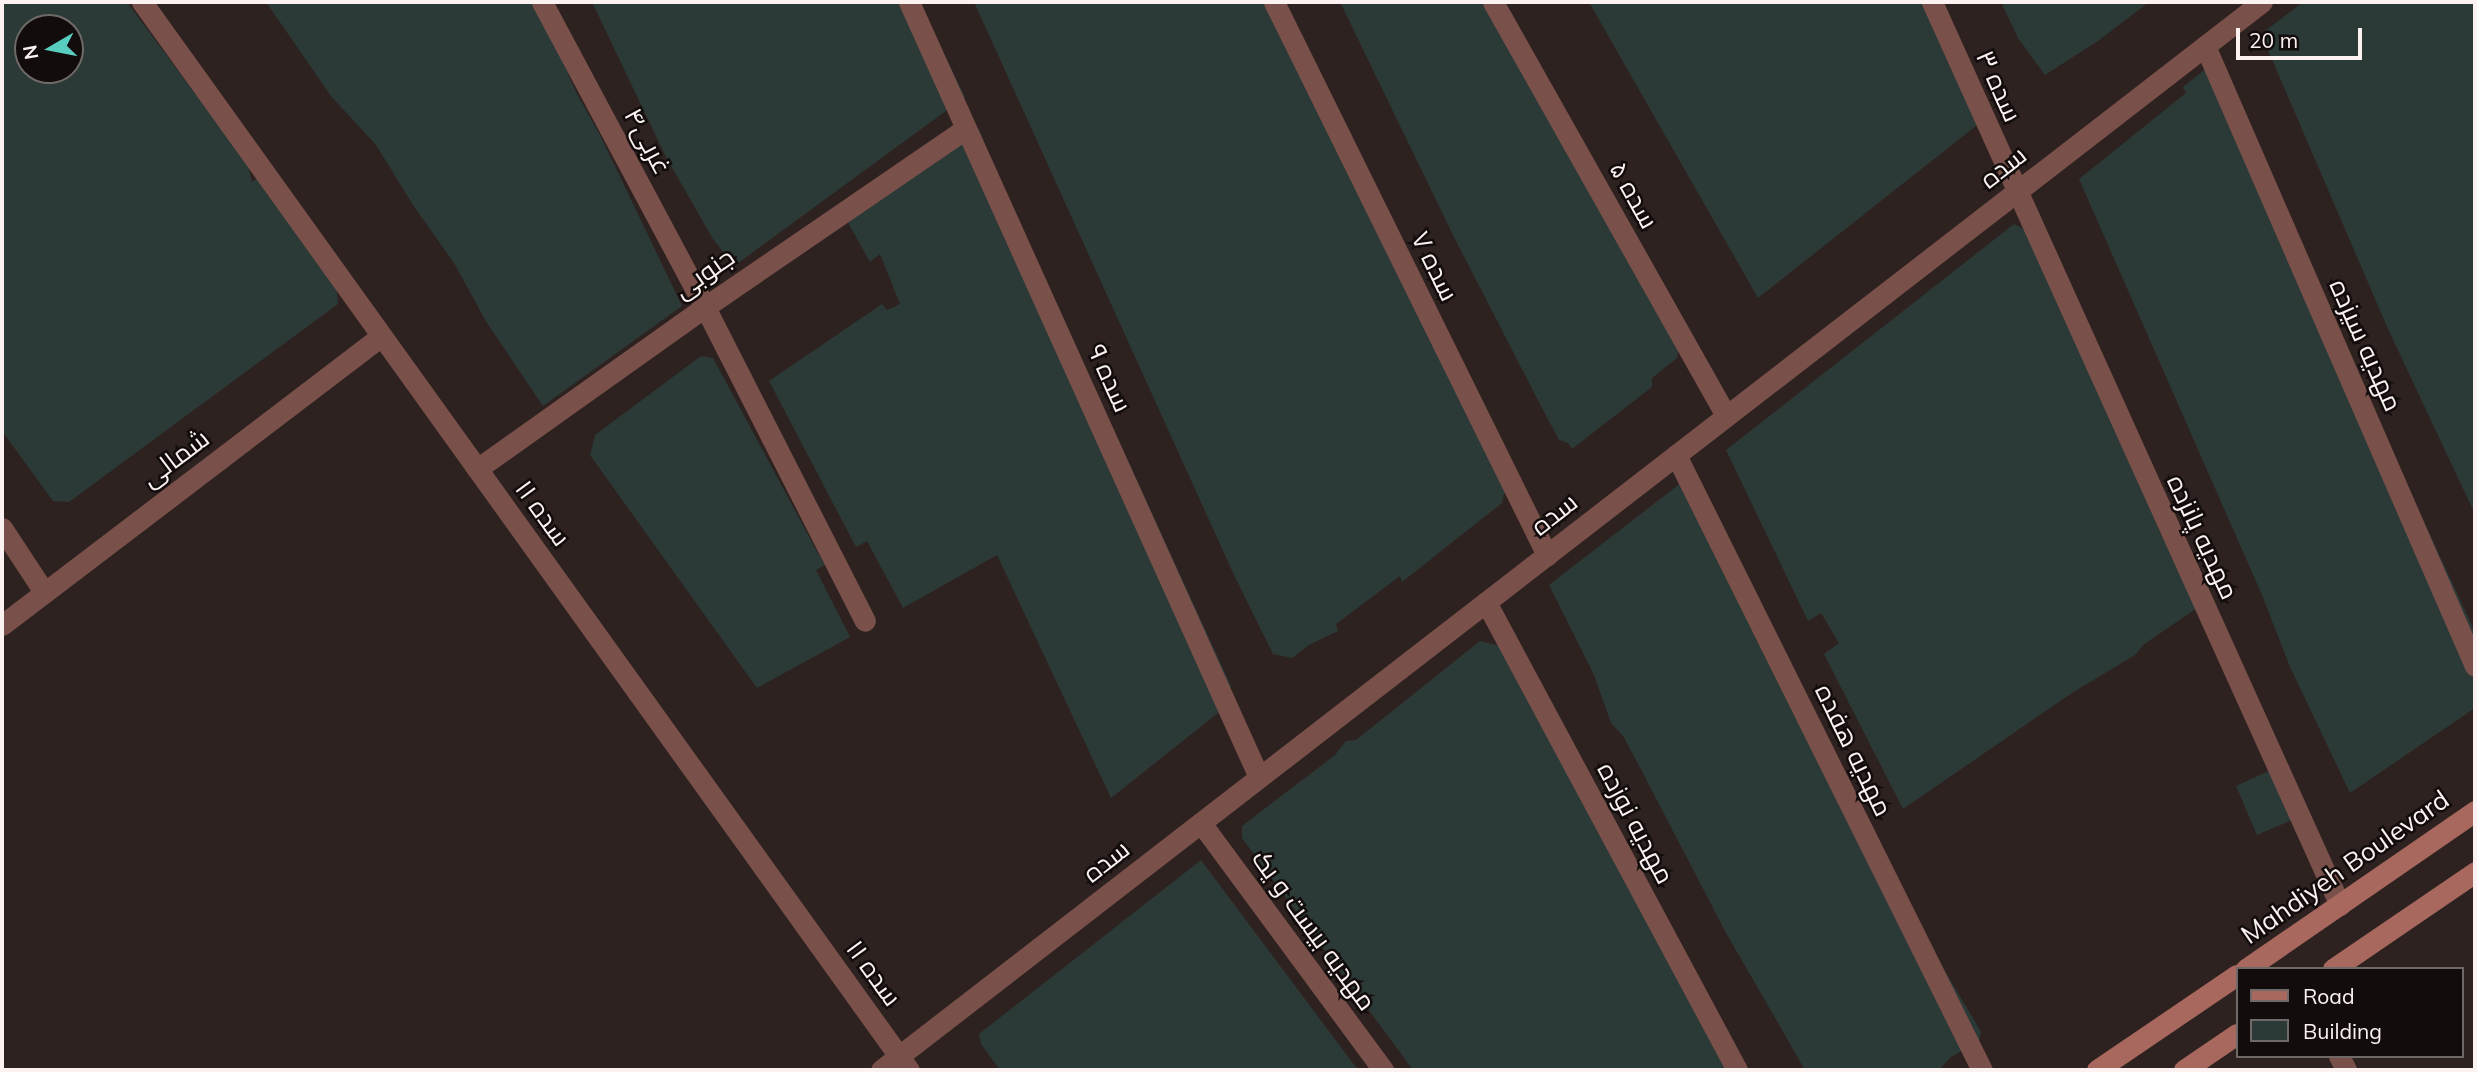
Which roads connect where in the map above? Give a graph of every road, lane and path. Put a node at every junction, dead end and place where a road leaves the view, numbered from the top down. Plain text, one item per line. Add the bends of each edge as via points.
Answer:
1 (142, 2) edge
2 (542, 2) edge
3 (909, 2) edge
4 (1274, 2) edge
5 (1493, 2) edge
6 (1931, 2) edge
7 (2262, 2) edge
8 (2204, 46) junction
9 (966, 128) junction
10 (2015, 192) junction
11 (705, 307) junction
12 (382, 336) junction
13 (1726, 416) junction
14 (1676, 455) junction
15 (477, 469) junction
16 (2, 528) edge
17 (1547, 555) junction
18 (44, 593) junction
19 (1486, 602) junction
20 (865, 621) dead end
21 (2, 625) edge
22 (2475, 666) edge
23 (1259, 777) junction
24 (2475, 811) edge
25 (1201, 823) junction
26 (2475, 872) edge
27 (2340, 905) junction
28 (2249, 967) edge
29 (2336, 967) edge
30 (2236, 976) edge
31 (2236, 1035) edge
32 (904, 1063) edge
33 (881, 1070) edge
34 (1383, 1070) edge
35 (1737, 1070) edge
36 (1982, 1070) edge
37 (2097, 1070) edge
38 (2184, 1070) edge

1 - 12 street, سده ۱۱
2 - 11 street, غربی۴
3 - 9 street, سده ۹
4 - 17 street, سده ۷
5 - 13 street, سده ۵
6 - 10 street, سده ۳
7 - 8 street, سده
8 - 10 street, سده
8 - 22 street, مهدیه سیزده
9 - 11 street, جنوبی
9 - 23 street, سده ۹
10 - 13 street, سده
10 - 27 street, مهدیه پانزده
11 - 15 street, جنوبی
11 - 20 street, غربی۴
12 - 15 street, سده ۱۱
12 - 18 street, شمالی
13 - 14 street, سده
14 - 17 street, سده
14 - 36 street, مهدیه هفده
15 - 32 street, سده ۱۱
16 - 18 street
17 - 19 street, سده
18 - 21 street, شمالی
19 - 23 street, سده
19 - 35 street, مهدیه نوزده
23 - 25 street, سده
24 - 27 main road, Mahdiyeh Boulevard
25 - 32 street, سده
25 - 34 street, مهدیه بیست و یک
26 - 29 main road
27 - 28 main road, Mahdiyeh Boulevard
30 - 37 main road, Mahdiyeh Boulevard
31 - 38 main road
32 - 33 street, سده

